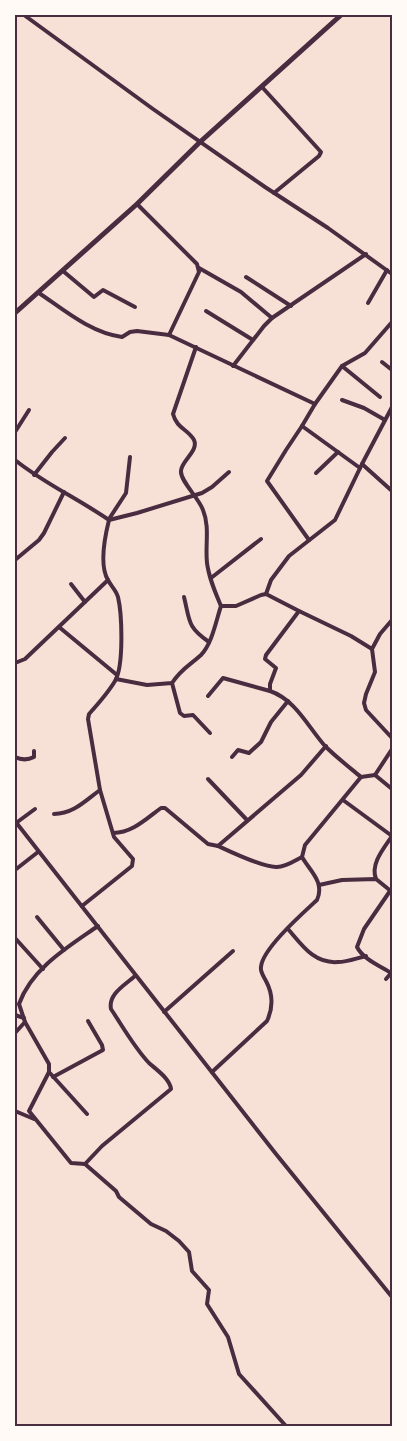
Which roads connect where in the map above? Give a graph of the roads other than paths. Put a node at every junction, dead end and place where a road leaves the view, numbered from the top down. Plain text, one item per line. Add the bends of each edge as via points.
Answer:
1 (24, 15) edge
2 (341, 15) edge
3 (262, 87) junction
4 (200, 142) junction
5 (274, 193) junction
6 (137, 204) junction
7 (366, 254) junction
8 (198, 268) junction
9 (63, 271) junction
10 (390, 272) edge
11 (246, 277) dead end
12 (39, 293) junction
13 (368, 303) dead end
14 (291, 306) junction
15 (135, 307) dead end
16 (206, 311) dead end
17 (15, 313) edge
18 (272, 318) junction
19 (392, 322) edge
20 (169, 335) junction
21 (253, 340) junction
22 (196, 347) junction
23 (382, 362) dead end
24 (233, 366) junction
25 (342, 366) junction
26 (392, 370) edge
27 (380, 397) dead end
28 (342, 400) dead end
29 (315, 404) junction
30 (392, 407) edge
31 (29, 410) dead end
32 (385, 420) junction
33 (302, 426) junction
34 (15, 432) edge
35 (65, 438) dead end
36 (338, 452) junction
37 (130, 457) dead end
38 (15, 460) edge
39 (361, 466) junction
40 (228, 472) dead end
41 (316, 472) dead end
42 (34, 475) junction
43 (392, 491) edge
44 (64, 492) junction
45 (194, 494) junction
46 (109, 520) junction
47 (261, 539) dead end
48 (309, 540) junction
49 (15, 560) edge
50 (211, 578) junction
51 (108, 580) junction
52 (71, 584) dead end
53 (266, 594) junction
54 (184, 597) dead end
55 (85, 602) junction
56 (221, 606) junction
57 (299, 611) junction
58 (392, 620) edge
59 (59, 626) junction
60 (209, 642) junction
61 (372, 649) junction
62 (15, 663) edge
63 (117, 677) junction
64 (172, 683) junction
65 (270, 691) junction
66 (208, 696) dead end
67 (288, 701) junction
68 (210, 733) dead end
69 (392, 738) edge
70 (326, 746) junction
71 (392, 749) edge
72 (34, 751) dead end
73 (15, 757) edge
74 (232, 757) dead end
75 (374, 774) junction
76 (361, 777) junction
77 (208, 779) dead end
78 (100, 790) junction
79 (392, 790) edge
80 (343, 800) junction
81 (35, 809) dead end
82 (54, 814) dead end
83 (247, 820) junction
84 (16, 824) edge
85 (113, 833) junction
86 (392, 836) edge
87 (218, 846) junction
88 (38, 852) junction
89 (302, 857) junction
90 (15, 870) edge
91 (376, 879) junction
92 (319, 884) junction
93 (391, 892) edge
94 (82, 906) junction
95 (37, 917) dead end
96 (98, 926) junction
97 (288, 929) junction
98 (15, 938) edge
99 (64, 950) junction
100 (233, 951) dead end
101 (366, 956) junction
102 (43, 969) junction
103 (392, 972) edge
104 (135, 976) junction
105 (386, 979) dead end
106 (15, 1001) edge
107 (19, 1004) junction
108 (164, 1012) junction
109 (15, 1015) edge
110 (25, 1020) junction
111 (88, 1020) dead end
112 (15, 1033) edge
113 (49, 1072) junction
114 (212, 1072) junction
115 (53, 1077) junction
116 (15, 1111) edge
117 (87, 1114) dead end
118 (36, 1120) junction
119 (85, 1164) junction
120 (392, 1297) edge
121 (286, 1426) edge

1 - 4 street
2 - 3 main road
3 - 4 main road
3 - 5 street via 321,152
4 - 5 street
4 - 6 main road
5 - 7 street
6 - 8 street
6 - 9 main road
7 - 10 street
7 - 14 street
8 - 18 street via 241,292
8 - 20 street
9 - 12 main road
9 - 15 street via 94,297 103,290
10 - 13 street
11 - 14 street
12 - 17 main road
12 - 20 street via 81,322 118,336 137,331
14 - 18 street
16 - 21 street
18 - 21 street
19 - 25 street via 365,353
20 - 22 street
21 - 24 street
22 - 24 street
22 - 45 street via 173,414 175,422 194,440 193,450 181,472 184,482
23 - 26 street
24 - 29 street
25 - 27 street
25 - 29 street
28 - 32 street
29 - 33 street
30 - 32 street
31 - 34 street
32 - 39 street
33 - 36 street
33 - 48 street via 267,481
35 - 42 street
36 - 39 street
36 - 41 street
37 - 46 street via 126,492
38 - 42 street
39 - 43 street
39 - 48 street via 335,520
40 - 45 street via 212,487
42 - 44 street
44 - 46 street
44 - 49 street via 39,540
45 - 46 street
45 - 50 street via 204,510
46 - 51 street via 104,541 104,570
47 - 50 street
48 - 53 street via 289,556 271,580
50 - 56 street
51 - 55 street
51 - 63 street via 116,591 120,609
52 - 55 street
53 - 56 street via 236,606
53 - 57 street
54 - 60 street via 191,627
55 - 59 street
56 - 60 street
57 - 61 street
57 - 65 street via 266,655 266,661 276,668
58 - 61 street
59 - 62 street via 25,659
59 - 63 street
60 - 64 street via 201,655 180,671
61 - 69 street via 375,672 364,703 366,710
63 - 64 street via 147,685
63 - 78 street via 88,717
64 - 68 street via 180,712 184,716 193,715
65 - 66 street via 223,678
65 - 67 street
67 - 70 street
67 - 74 street via 271,722 261,742 249,752 238,750
70 - 76 street
70 - 83 street via 301,775
71 - 75 street
72 - 73 street via 35,755 26,760
75 - 76 street
75 - 79 street
76 - 80 street
77 - 83 street
78 - 82 street via 75,810
78 - 85 street
80 - 86 street
80 - 89 street via 305,845
81 - 84 street
83 - 87 street
84 - 88 street
85 - 87 street via 132,829 165,808 208,844
85 - 94 street via 133,859 132,866
86 - 91 street via 374,870
87 - 89 street via 276,868
88 - 90 street
88 - 94 street
89 - 92 street
91 - 92 street
91 - 93 street
92 - 97 street via 317,900
93 - 101 street via 364,929 358,943 358,949
94 - 96 street
95 - 99 street
96 - 99 street
96 - 104 street
97 - 101 street via 308,952 320,960 340,962
97 - 114 street via 268,949 262,962 261,972 271,992 271,1014
98 - 102 street
99 - 102 street
100 - 108 street
101 - 103 street
102 - 107 street via 29,984
103 - 105 street
104 - 108 street
104 - 119 street via 112,996 110,1009 135,1047 167,1080 171,1089
106 - 107 street
107 - 110 street
108 - 114 street
109 - 110 street
110 - 112 street
110 - 113 street via 49,1064
111 - 115 street via 102,1051
113 - 115 street
113 - 118 street via 30,1108 30,1114
114 - 120 street
115 - 117 street
116 - 118 street
118 - 119 street via 71,1163
119 - 121 street via 126,1203 189,1252 192,1271 209,1290 207,1304 228,1336 239,1374

